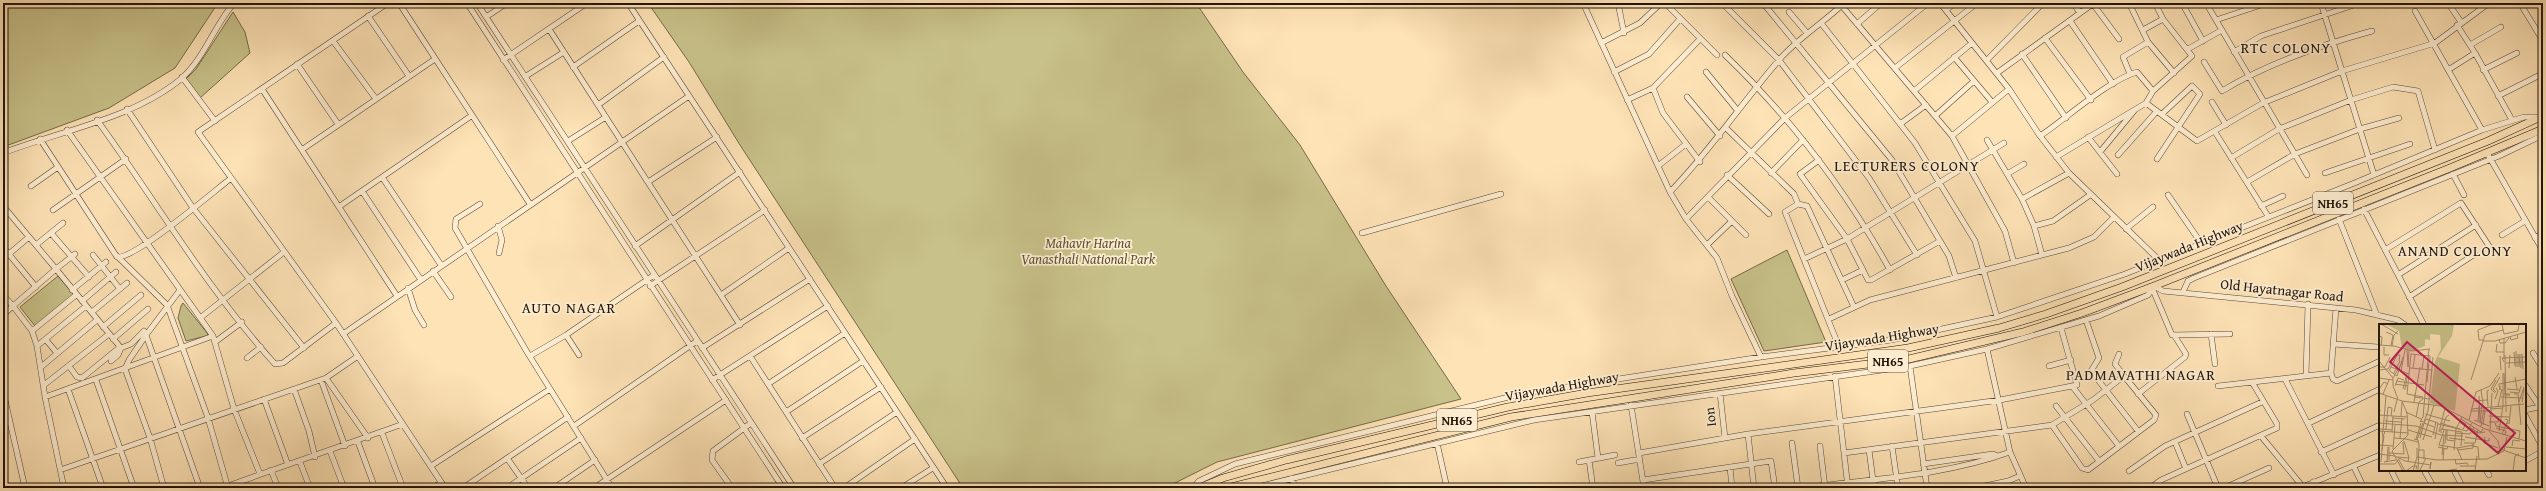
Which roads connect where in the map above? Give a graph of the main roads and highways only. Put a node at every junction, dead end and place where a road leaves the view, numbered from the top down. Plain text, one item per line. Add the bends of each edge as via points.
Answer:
1 (2543, 116) edge
2 (2543, 129) edge
3 (1877, 352) junction
4 (1879, 363) junction
5 (1199, 488) edge
6 (1227, 488) edge

1 - 3 highway, Vijaywada Highway / NH65 via 2488,141 2078,304 1945,341
2 - 4 highway, Vijaywada Highway / NH65 via 2488,156 2289,236 2082,314 1946,352
3 - 4 highway
3 - 5 highway, Vijaywada Highway / NH65 via 1587,393 1508,407 1286,460 1223,478
4 - 6 highway, Vijaywada Highway / NH65 via 1794,373 1510,417

